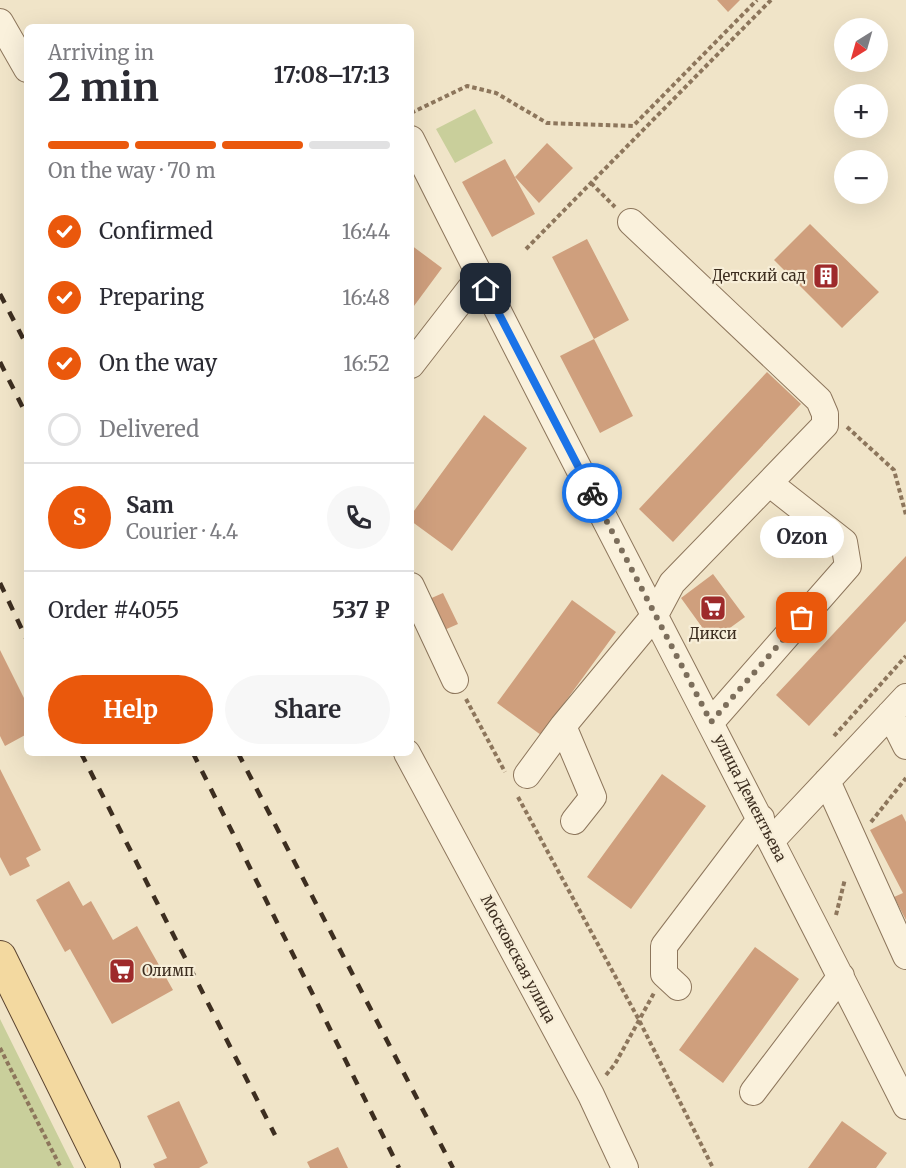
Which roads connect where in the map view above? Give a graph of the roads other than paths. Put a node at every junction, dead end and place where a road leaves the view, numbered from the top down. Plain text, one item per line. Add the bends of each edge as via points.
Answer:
1 (0, 22) edge
2 (24, 64) edge
3 (414, 145) edge
4 (631, 222) road end
5 (480, 276) junction
6 (414, 361) edge
7 (769, 483) junction
8 (414, 592) edge
9 (655, 615) junction
10 (455, 680) road end
11 (898, 705) edge
12 (711, 722) junction
13 (563, 726) junction
14 (906, 746) edge
15 (409, 756) edge
16 (516, 780) road end
17 (827, 781) junction
18 (574, 822) dead end
19 (766, 829) junction
20 (906, 956) edge
21 (0, 957) edge
22 (841, 976) junction
23 (671, 981) road end
24 (753, 1092) dead end
25 (906, 1106) edge
26 (104, 1168) edge
27 (626, 1168) edge

1 - 2 street
3 - 5 street, улица Дементьева
4 - 7 street via 819,400 825,425
5 - 6 street
5 - 9 street, улица Дементьева
7 - 9 street via 672,583
7 - 12 street via 844,542 848,566
8 - 10 street
9 - 12 street, улица Дементьева
9 - 13 street
11 - 14 street
11 - 17 street
12 - 19 street, улица Дементьева
13 - 16 street
13 - 18 street via 593,797
15 - 27 street, Московская улица via 591,1095
17 - 19 street
17 - 20 street
19 - 22 street, улица Дементьева
19 - 23 street via 664,946
21 - 26 main road
22 - 24 street
22 - 25 street, улица Дементьева

